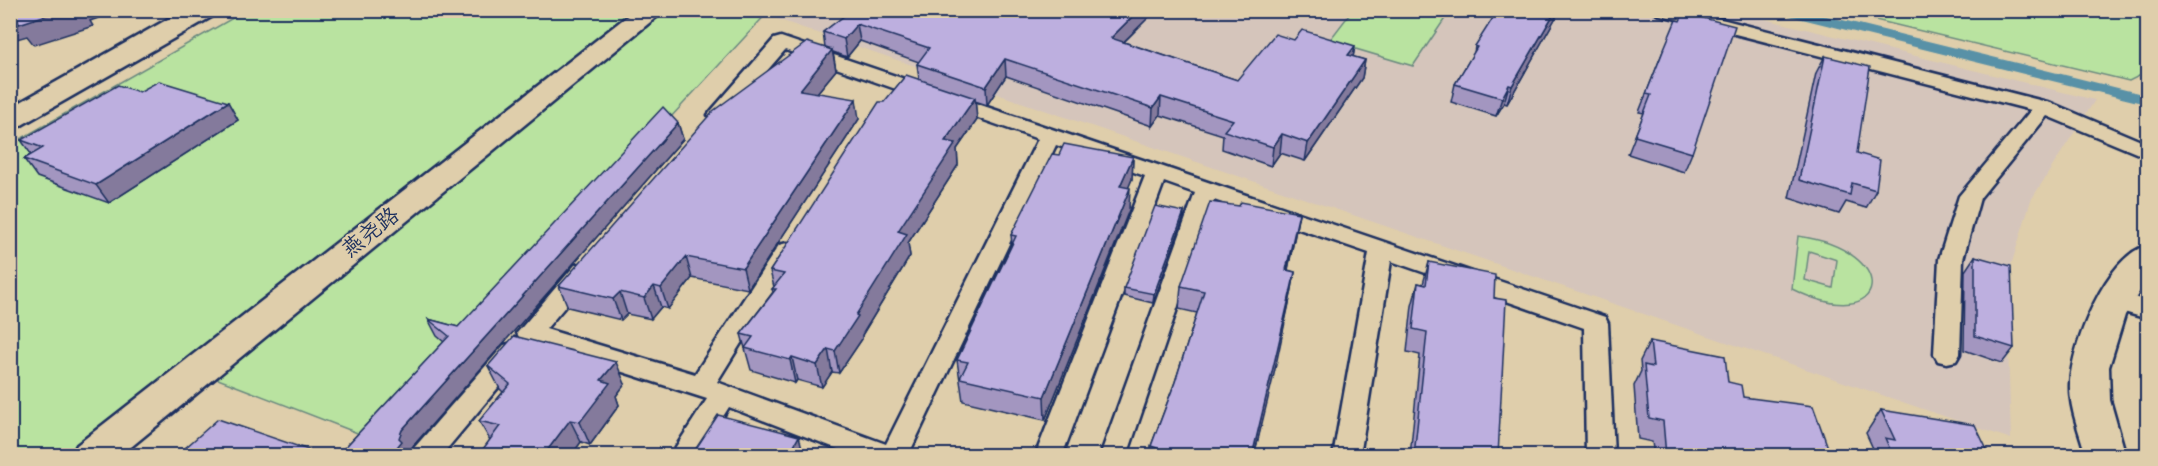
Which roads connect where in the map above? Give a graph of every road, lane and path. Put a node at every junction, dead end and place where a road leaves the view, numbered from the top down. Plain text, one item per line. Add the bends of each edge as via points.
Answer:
1 (204, 10) edge
2 (652, 10) edge
3 (1663, 10) edge
4 (895, 83) junction
5 (882, 103) edge
6 (2044, 106) junction
7 (10, 120) edge
8 (703, 133) edge
9 (1050, 136) junction
10 (2148, 152) edge
11 (1157, 172) junction
12 (1207, 190) junction
13 (798, 234) edge
14 (1381, 249) junction
15 (597, 255) edge
16 (2148, 256) edge
17 (2131, 305) edge
18 (529, 333) junction
19 (1947, 354) dead end
20 (713, 390) junction
21 (91, 456) edge
22 (424, 456) edge
23 (683, 456) edge
24 (887, 456) edge
25 (894, 456) edge
26 (1048, 456) edge
27 (1113, 456) edge
28 (1346, 456) edge
29 (1600, 456) edge
30 (2106, 456) edge

1 - 7 street
2 - 21 street, 燕尧路
3 - 6 lane
4 - 5 lane
4 - 8 lane via 781,44
4 - 9 lane
6 - 10 lane
6 - 19 lane via 1970,196 1951,259
9 - 11 lane
9 - 25 lane
11 - 12 lane
11 - 26 lane
12 - 14 lane
12 - 27 lane
13 - 20 lane
14 - 28 lane
14 - 29 lane via 1596,323
15 - 18 lane
16 - 17 street via 2135,267
17 - 30 street via 2098,330 2089,385
18 - 20 lane
18 - 22 lane
20 - 23 lane
20 - 24 lane

